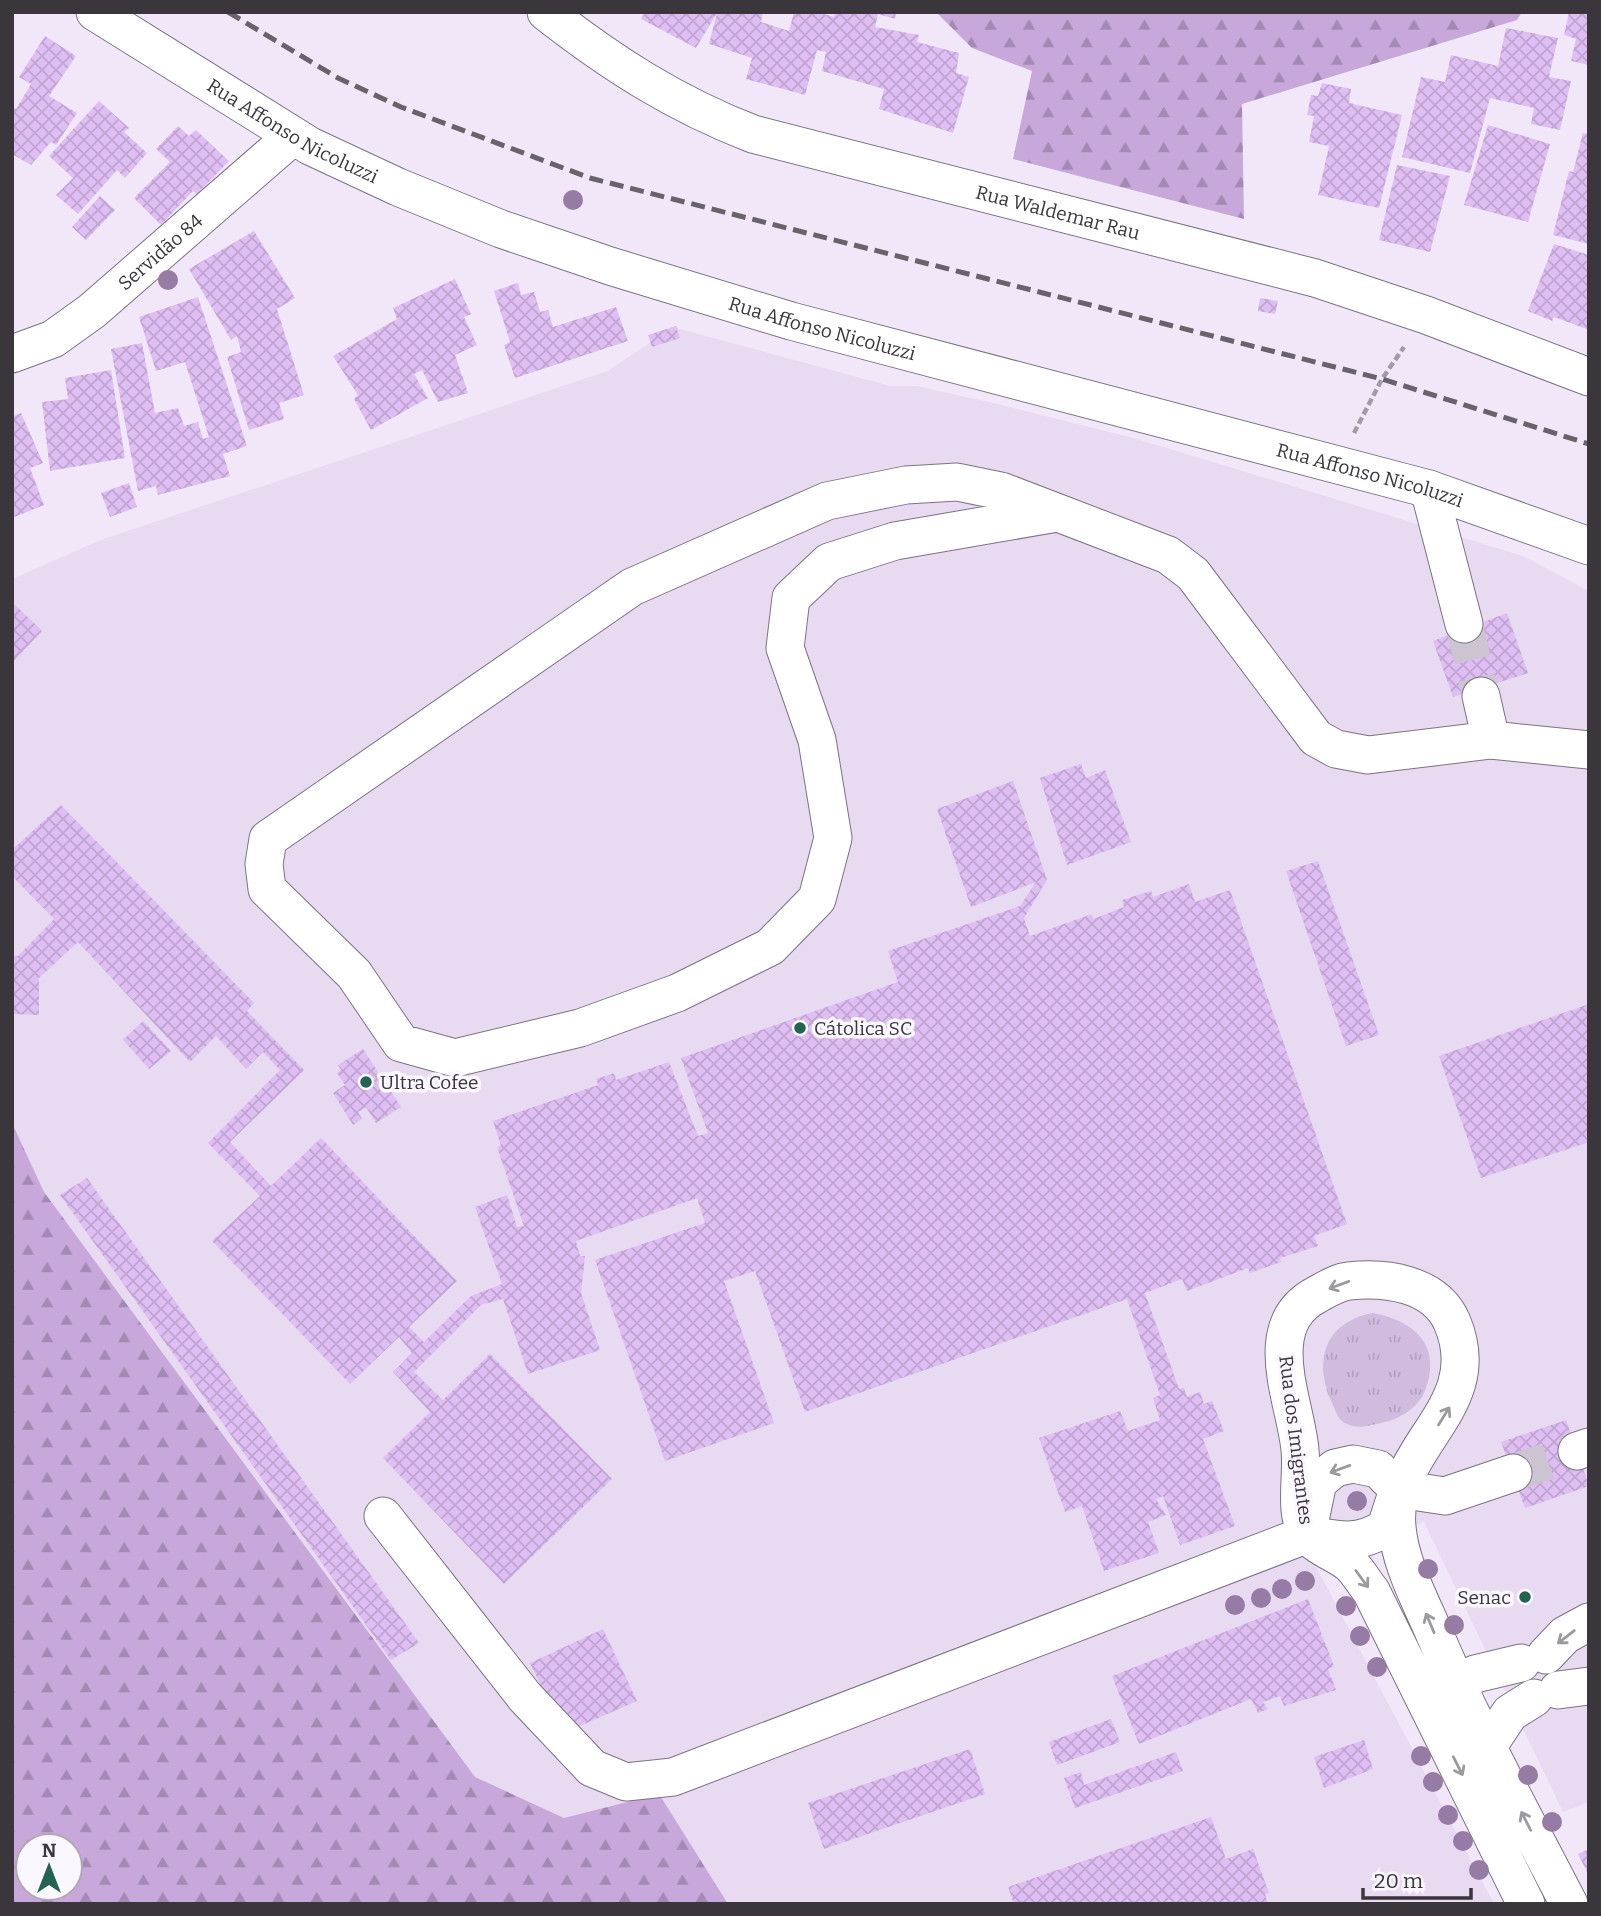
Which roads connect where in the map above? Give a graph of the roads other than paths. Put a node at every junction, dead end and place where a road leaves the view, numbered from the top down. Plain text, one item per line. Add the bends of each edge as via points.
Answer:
1 (94, 12) edge
2 (547, 12) edge
3 (301, 141) junction
4 (107, 323) dead end
5 (15, 353) edge
6 (1589, 377) edge
7 (1429, 489) junction
8 (1057, 513) junction
9 (1589, 546) edge
10 (1464, 624) tunnel mouth
11 (1481, 695) tunnel mouth
12 (1491, 740) junction
13 (1587, 748) edge
14 (1513, 1473) tunnel mouth
15 (1398, 1489) junction
16 (383, 1516) dead end
17 (1308, 1534) junction
18 (1589, 1622) edge
19 (1560, 1691) edge
20 (1442, 1695) junction
21 (1488, 1746) junction
22 (1527, 1904) edge
23 (1569, 1904) edge

1 - 3 street, Rua Affonso Nicoluzzi
2 - 6 street, Rua Waldemar Rau via 645,84 700,114 753,134 1218,252 1426,315
3 - 4 street via 172,256
3 - 5 street, Servidão 84 via 92,311 53,339
3 - 7 street, Rua Affonso Nicoluzzi via 501,229 623,270 791,321
7 - 9 street, Rua Affonso Nicoluzzi
7 - 10 street
8 - 8 street via 1001,491 957,482 906,485 827,501 632,587 268,839 267,889 354,974 401,1043 454,1058 580,1028 677,993 769,947 817,899 833,838 817,740 785,648 791,598 829,562 882,545
8 - 12 street via 1168,555 1193,574 1316,738 1336,749 1368,755
11 - 12 street
12 - 13 street
14 - 15 street via 1445,1496
15 - 17 street via 1386,1527 1375,1535 1347,1541
15 -> 17 street via 1378,1469 1353,1464 1335,1468 1318,1482 1313,1494
15 -> 17 street, Rua dos Imigrantes via 1415,1453 1450,1408 1459,1350 1452,1321 1436,1301 1411,1286 1377,1278 1342,1281 1309,1298 1292,1317 1285,1343 1284,1372 1300,1450 1301,1513
20 -> 15 street, Rua dos Imigrantes via 1400,1550
16 - 17 street via 535,1707 592,1768 626,1782 673,1777
17 -> 20 street, Rua dos Imigrantes via 1352,1565
18 -> 20 street via 1534,1659 1475,1674
19 - 21 street via 1510,1713
20 - 21 street, Rua dos Imigrantes
20 -> 22 street, Rua dos Imigrantes
23 -> 21 street, Rua dos Imigrantes

